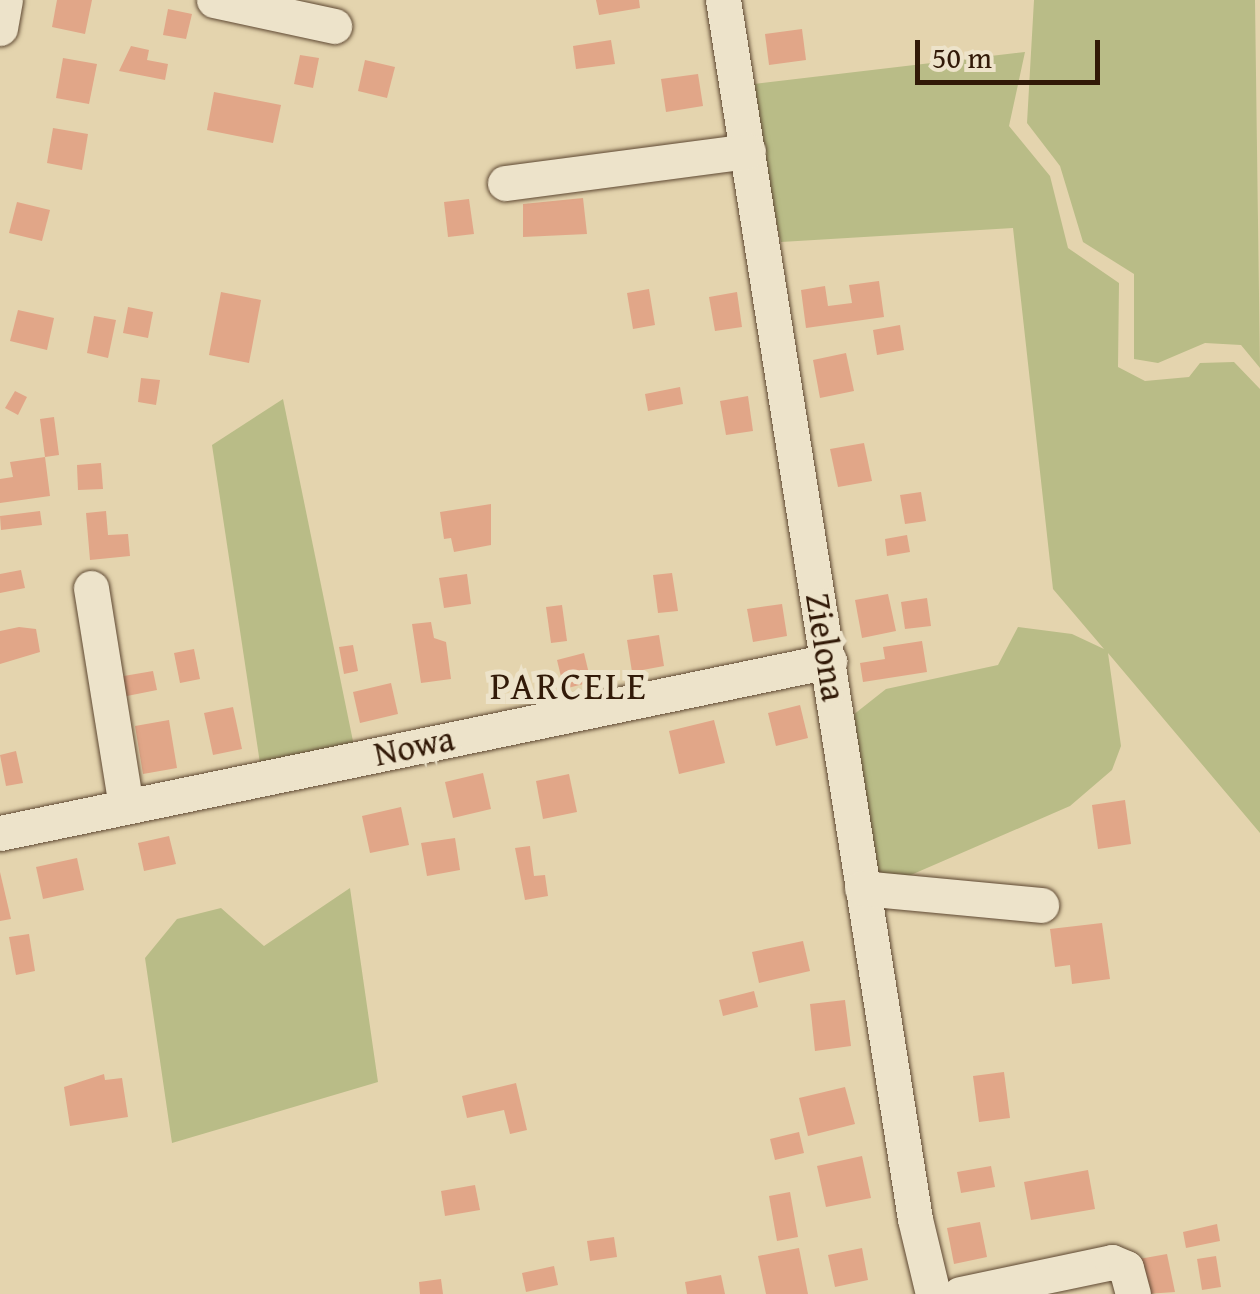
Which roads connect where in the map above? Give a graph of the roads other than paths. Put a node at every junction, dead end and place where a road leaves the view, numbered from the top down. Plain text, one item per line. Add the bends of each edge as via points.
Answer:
1 (5, 0) edge
2 (214, 0) edge
3 (723, 0) edge
4 (334, 26) dead end
5 (0, 28) edge
6 (748, 151) junction
7 (505, 183) dead end
8 (91, 588) dead end
9 (829, 660) junction
10 (126, 806) junction
11 (0, 834) edge
12 (862, 888) junction
13 (1041, 905) dead end
14 (1039, 1287) edge
15 (933, 1294) edge
16 (960, 1294) edge
17 (1132, 1294) edge

1 - 5 street
2 - 4 street
3 - 6 street, Zielona
6 - 7 street
6 - 9 street, Zielona
8 - 10 street
9 - 10 street, Nowa
9 - 12 street, Zielona
10 - 11 street, Nowa
12 - 13 street
12 - 15 street, Zielona
14 - 16 street
14 - 17 street via 1121,1264

